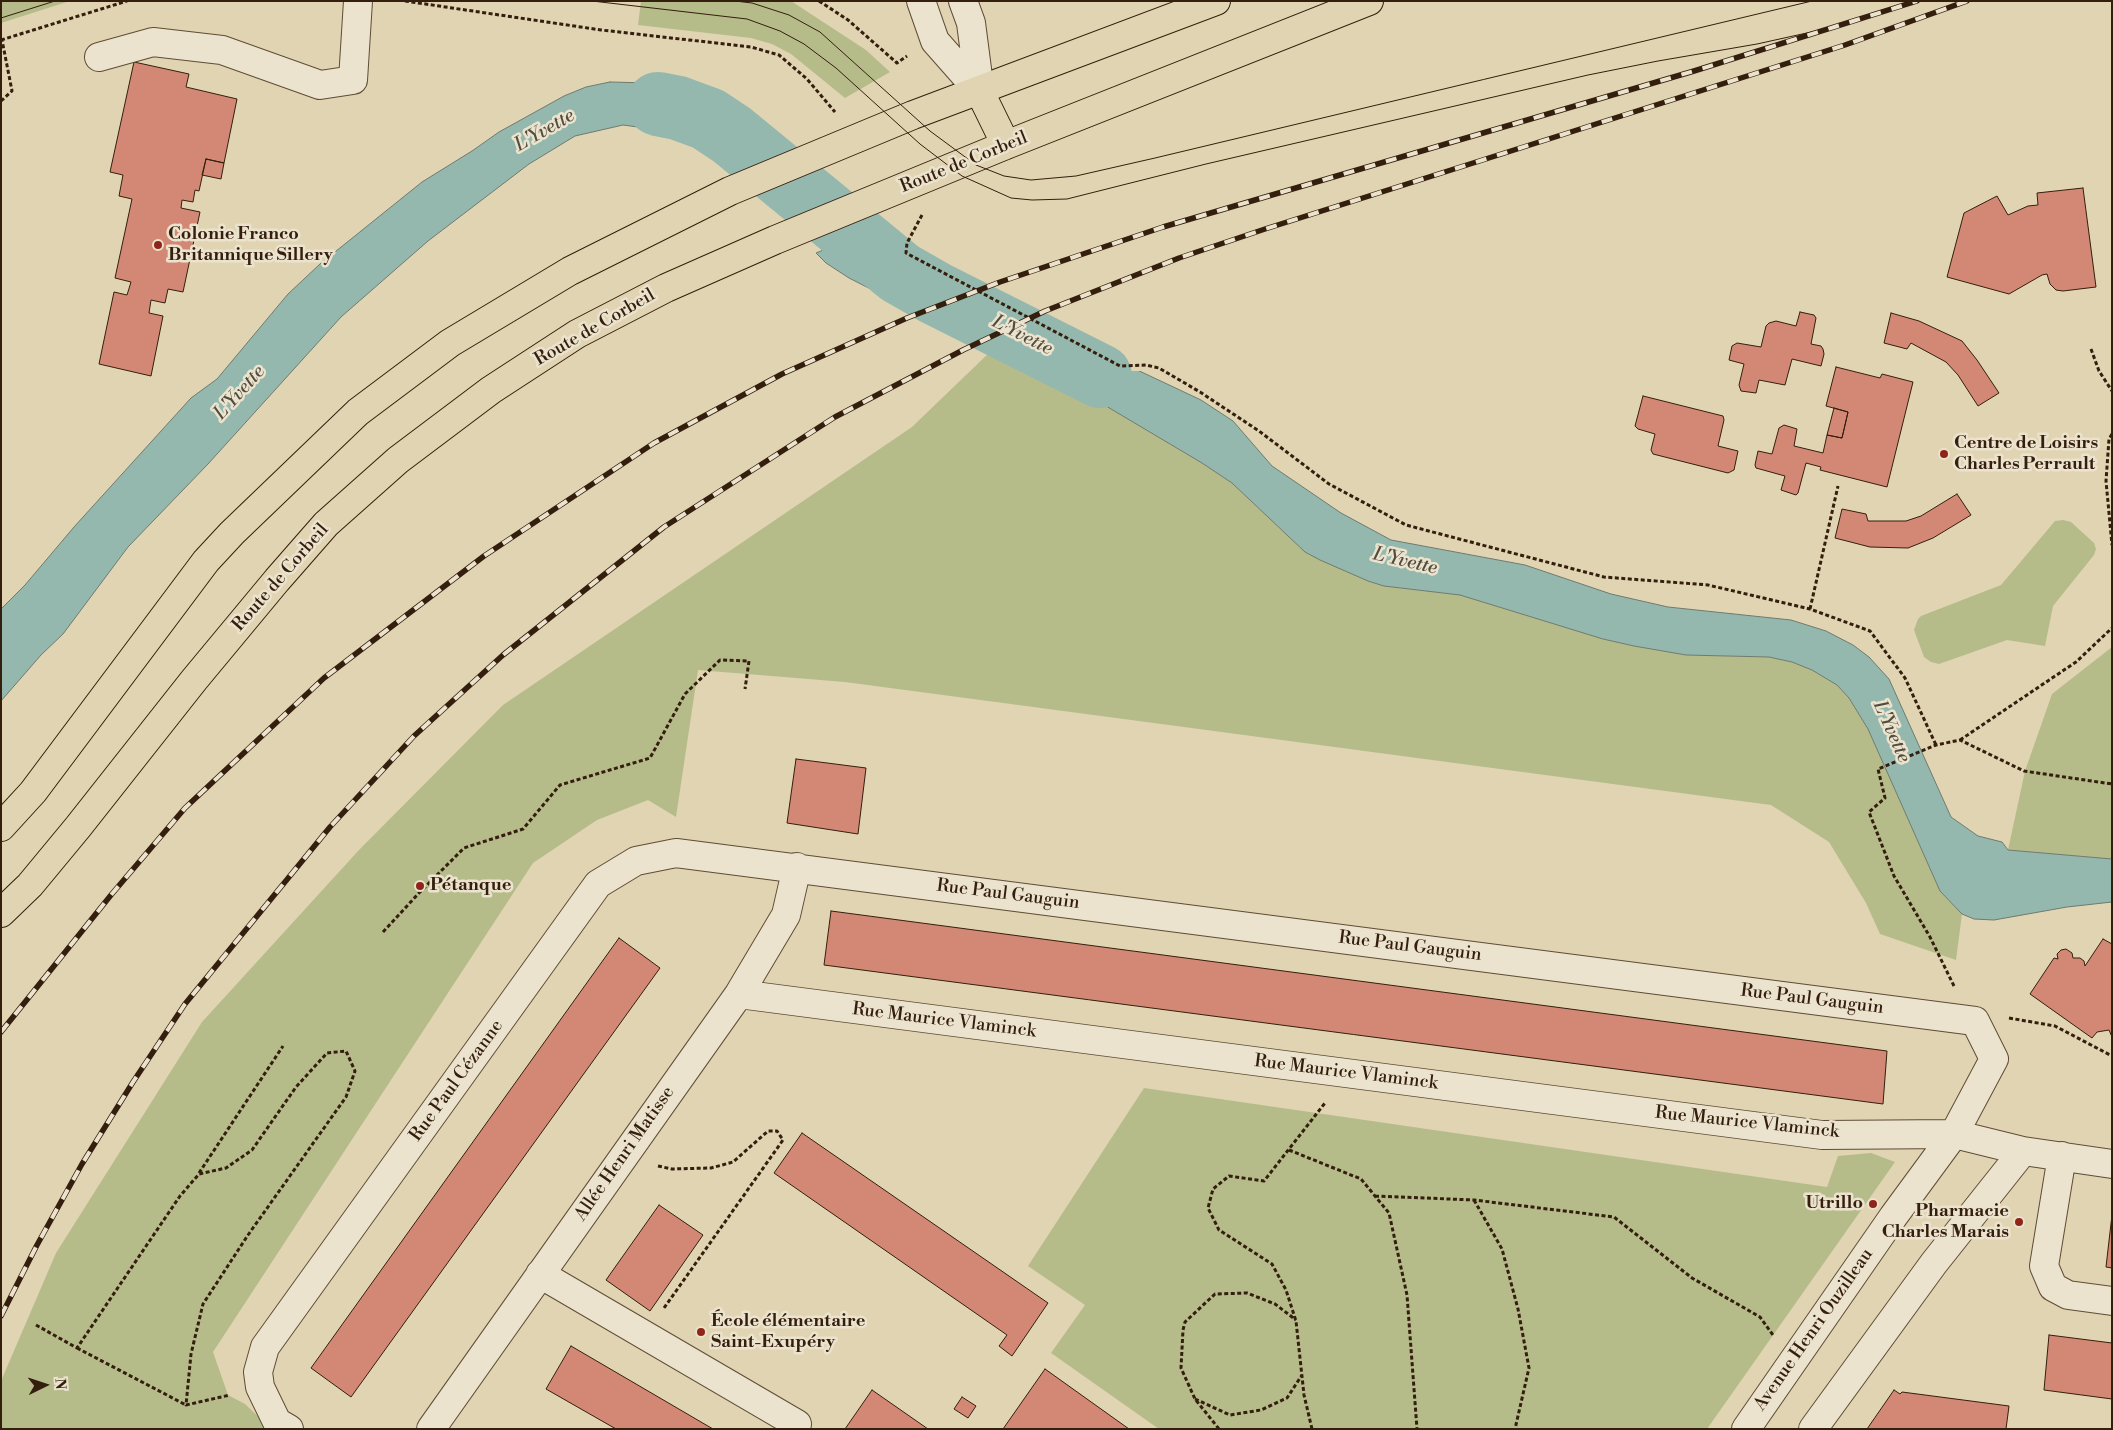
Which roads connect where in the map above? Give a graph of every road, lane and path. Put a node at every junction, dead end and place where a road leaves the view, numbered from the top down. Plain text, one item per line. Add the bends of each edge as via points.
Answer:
1 (127, 1) edge
2 (358, 1) edge
3 (406, 1) edge
4 (819, 1) edge
5 (920, 1) edge
6 (963, 1) edge
7 (1216, 1) edge
8 (1369, 1) edge
9 (2, 40) edge
10 (99, 57) dead end
11 (897, 63) dead end
12 (980, 92) junction
13 (1, 101) edge
14 (840, 118) dead end
15 (1006, 146) junction
16 (923, 214) dead end
17 (2091, 349) dead end
18 (2112, 391) edge
19 (2112, 434) edge
20 (1838, 486) dead end
21 (2112, 545) edge
22 (1810, 609) junction
23 (2112, 628) edge
24 (745, 689) dead end
25 (1960, 740) junction
26 (1936, 745) junction
27 (2112, 784) edge
28 (1, 827) edge
29 (718, 857) joint
30 (797, 868) junction
31 (1, 913) edge
32 (384, 932) dead end
33 (739, 994) junction
34 (1958, 994) dead end
35 (2002, 1016) dead end
36 (283, 1046) dead end
37 (2112, 1056) edge
38 (1349, 1073) junction
39 (1954, 1134) junction
40 (1289, 1150) junction
41 (2023, 1151) junction
42 (627, 1152) junction
43 (2062, 1156) junction
44 (2112, 1164) edge
45 (199, 1174) junction
46 (1375, 1196) junction
47 (1474, 1200) junction
48 (540, 1274) junction
49 (2112, 1301) edge
50 (1296, 1321) junction
51 (36, 1325) dead end
52 (644, 1335) junction
53 (77, 1348) junction
54 (1793, 1361) junction
55 (1302, 1375) junction
56 (260, 1387) junction
57 (1195, 1399) junction
58 (186, 1405) junction
59 (797, 1424) dead end
60 (289, 1429) edge
61 (431, 1429) edge
62 (1219, 1429) edge
63 (1312, 1429) edge
64 (1417, 1429) edge
65 (1515, 1429) edge
66 (1746, 1429) edge
67 (1813, 1429) edge

1 - 9 path
2 - 10 street via 353,80 320,86 222,50 154,42
3 - 14 path via 751,48 779,55 808,79
4 - 11 path via 848,20
5 - 12 street via 935,41
6 - 12 street via 971,24
7 - 12 main road
8 - 15 main road, Route de Corbeil
9 - 13 path via 12,90
12 - 15 main road
12 - 28 main road via 730,191 570,271 450,343 358,412 206,561 34,792
15 - 31 main road, Route de Corbeil via 666,288 578,334 491,390 398,460 326,524 194,680 30,885
16 - 22 path via 907,244 906,253 1120,366 1159,368 1259,431 1329,484 1406,525 1604,577 1708,585
17 - 18 path via 2099,371
19 - 21 path via 2106,481
20 - 22 path
22 - 26 path via 1870,631 1905,678
23 - 25 path via 2076,662
24 - 32 path via 748,661 720,660 685,694 650,758 560,785 523,828 464,848
25 - 26 path
25 - 27 path via 2025,771
26 - 34 path via 1878,770 1885,798 1869,812 1894,876 1930,937
29 - 30 street, Rue Paul Gauguin
29 - 56 street, Rue Paul Cézanne via 676,853 636,861 598,884 266,1347 258,1372
30 - 33 street, Allée Henri Matisse via 786,914
30 - 39 street, Rue Paul Gauguin via 1975,1021 1994,1059
33 - 38 street, Rue Maurice Vlaminck
33 - 42 street, Allée Henri Matisse
35 - 37 path via 2055,1026
36 - 45 path
38 - 39 street, Rue Maurice Vlaminck via 1822,1135
38 - 40 path
39 - 41 street
39 - 54 street, Avenue Henri Ouzilleau
40 - 46 path via 1362,1179
40 - 50 path via 1264,1181 1228,1176 1213,1189 1208,1208 1219,1230 1272,1264 1286,1290
41 - 43 street
41 - 67 street via 1934,1263
42 - 48 street, Allée Henri Matisse
42 - 52 path via 638,1161 672,1169 711,1168 733,1162 768,1131 777,1131 783,1140
43 - 44 street
43 - 49 street via 2044,1266 2053,1287 2068,1295
45 - 53 path via 180,1196
45 - 58 path via 226,1168 252,1150 296,1087 327,1053 346,1051 355,1071 346,1097 203,1304 191,1354
46 - 47 path
46 - 64 path via 1389,1213 1407,1295
47 - 54 path via 1614,1217 1692,1278 1760,1318
47 - 65 path via 1502,1249 1529,1368
48 - 52 street
48 - 61 street, Allée Henri Matisse
50 - 55 path
50 - 57 path via 1275,1304 1247,1293 1215,1294 1185,1322 1183,1330 1182,1368
51 - 53 path
52 - 59 street
53 - 58 path
54 - 66 street, Avenue Henri Ouzilleau
55 - 57 path via 1287,1398 1262,1410 1230,1415
55 - 63 path
56 - 58 path
56 - 60 street via 277,1422
57 - 62 path

